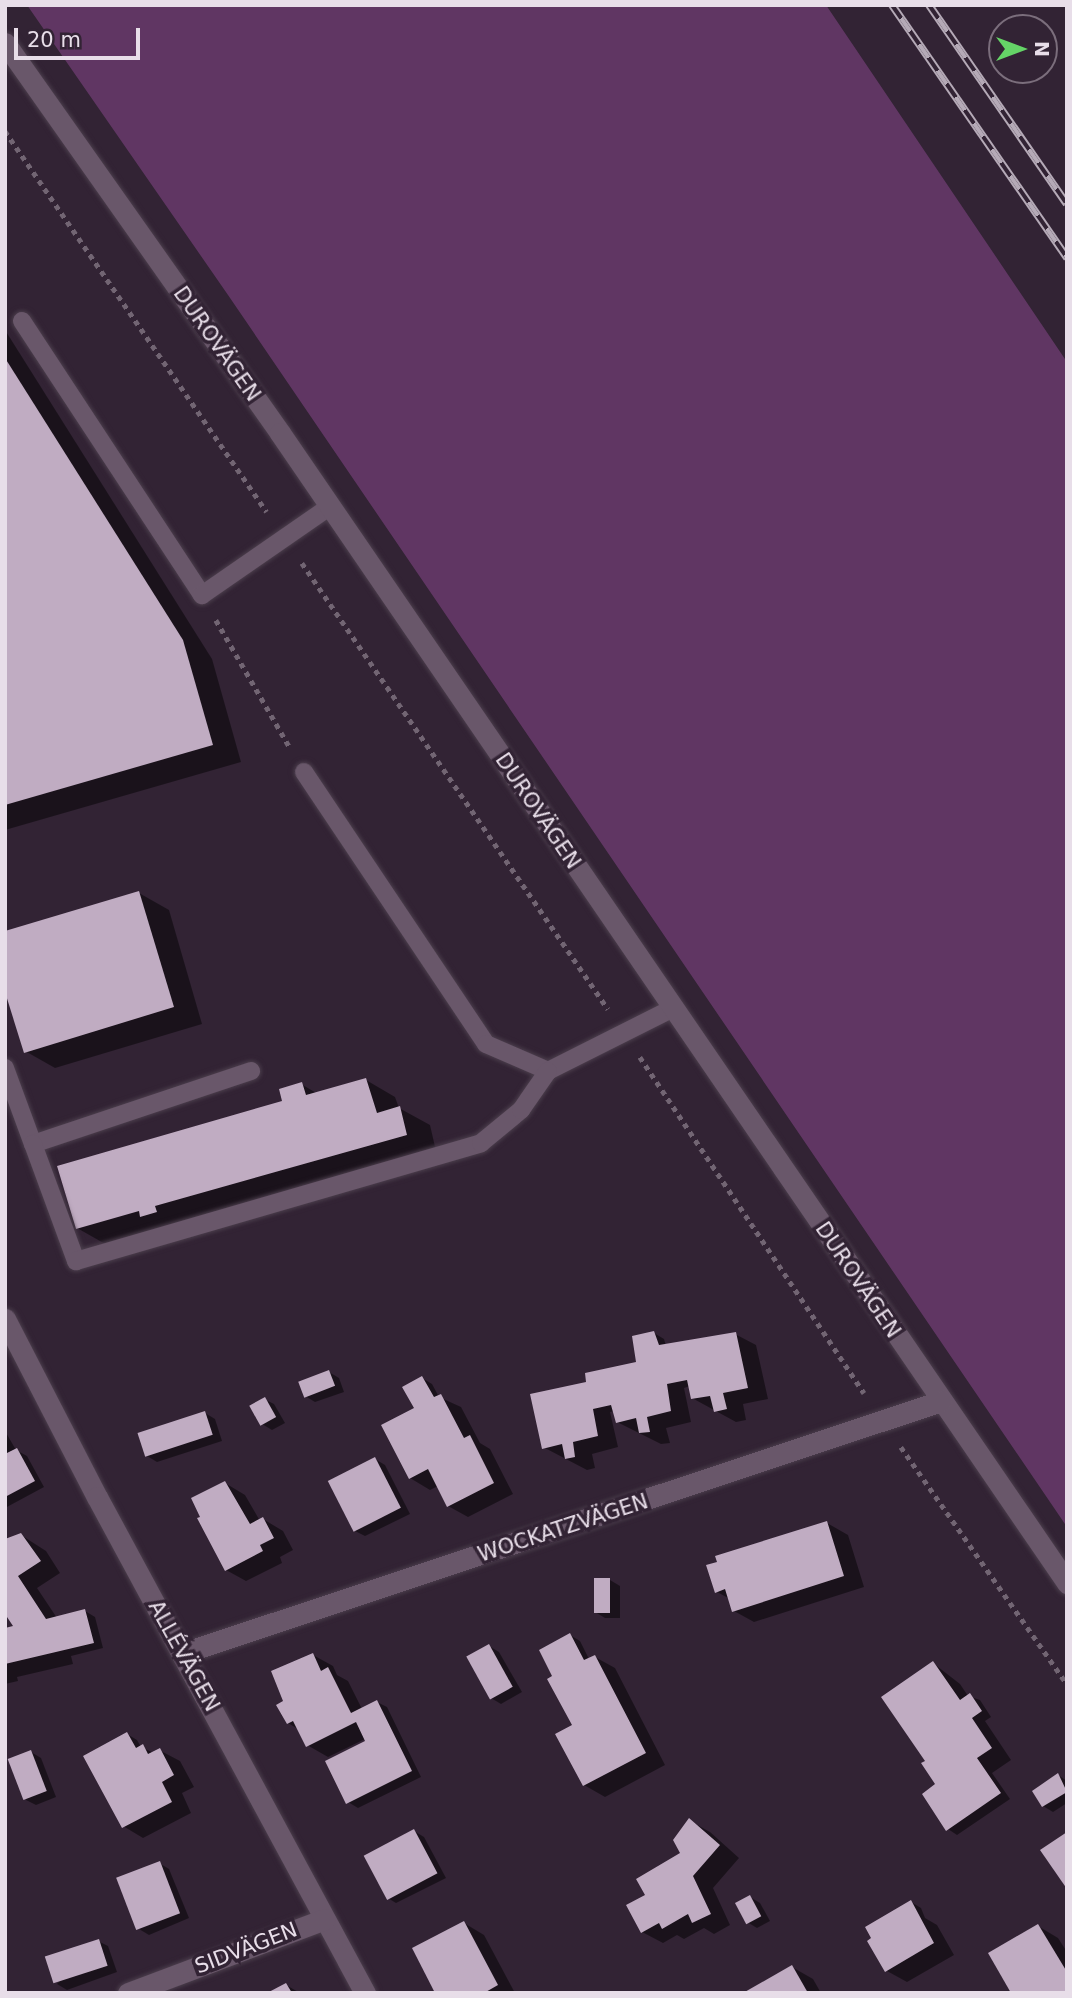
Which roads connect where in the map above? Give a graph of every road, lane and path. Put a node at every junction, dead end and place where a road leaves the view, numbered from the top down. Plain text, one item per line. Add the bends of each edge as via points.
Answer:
1 (5, 43) edge
2 (5, 131) edge
3 (22, 321) dead end
4 (329, 507) junction
5 (285, 538) junction
6 (201, 595) junction
7 (304, 772) joint
8 (673, 1008) junction
9 (625, 1034) junction
10 (5, 1068) edge
11 (251, 1071) dead end
12 (548, 1071) junction
13 (33, 1144) junction
14 (5, 1319) edge
15 (942, 1401) junction
16 (884, 1422) junction
17 (1067, 1583) edge
18 (183, 1653) junction
19 (1067, 1684) edge
20 (325, 1919) junction
21 (132, 1992) edge
22 (365, 1993) edge

1 - 4 street, DUROVÄGEN
2 - 5 path
3 - 6 lane
4 - 5 lane
4 - 8 street, DUROVÄGEN
5 - 6 lane
5 - 9 path
6 - 7 path
7 - 12 lane via 486,1044
8 - 9 lane
8 - 15 street, DUROVÄGEN
9 - 12 lane
9 - 16 path
10 - 13 lane
11 - 13 lane
12 - 13 lane via 521,1110 481,1143 76,1261
14 - 18 street, ALLÉVÄGEN
15 - 16 street, WOCKATZVÄGEN
15 - 17 street, DUROVÄGEN
16 - 18 street, WOCKATZVÄGEN
16 - 19 path
18 - 20 street, ALLÉVÄGEN
20 - 21 street, SIDVÄGEN
20 - 22 street, ALLÉVÄGEN

